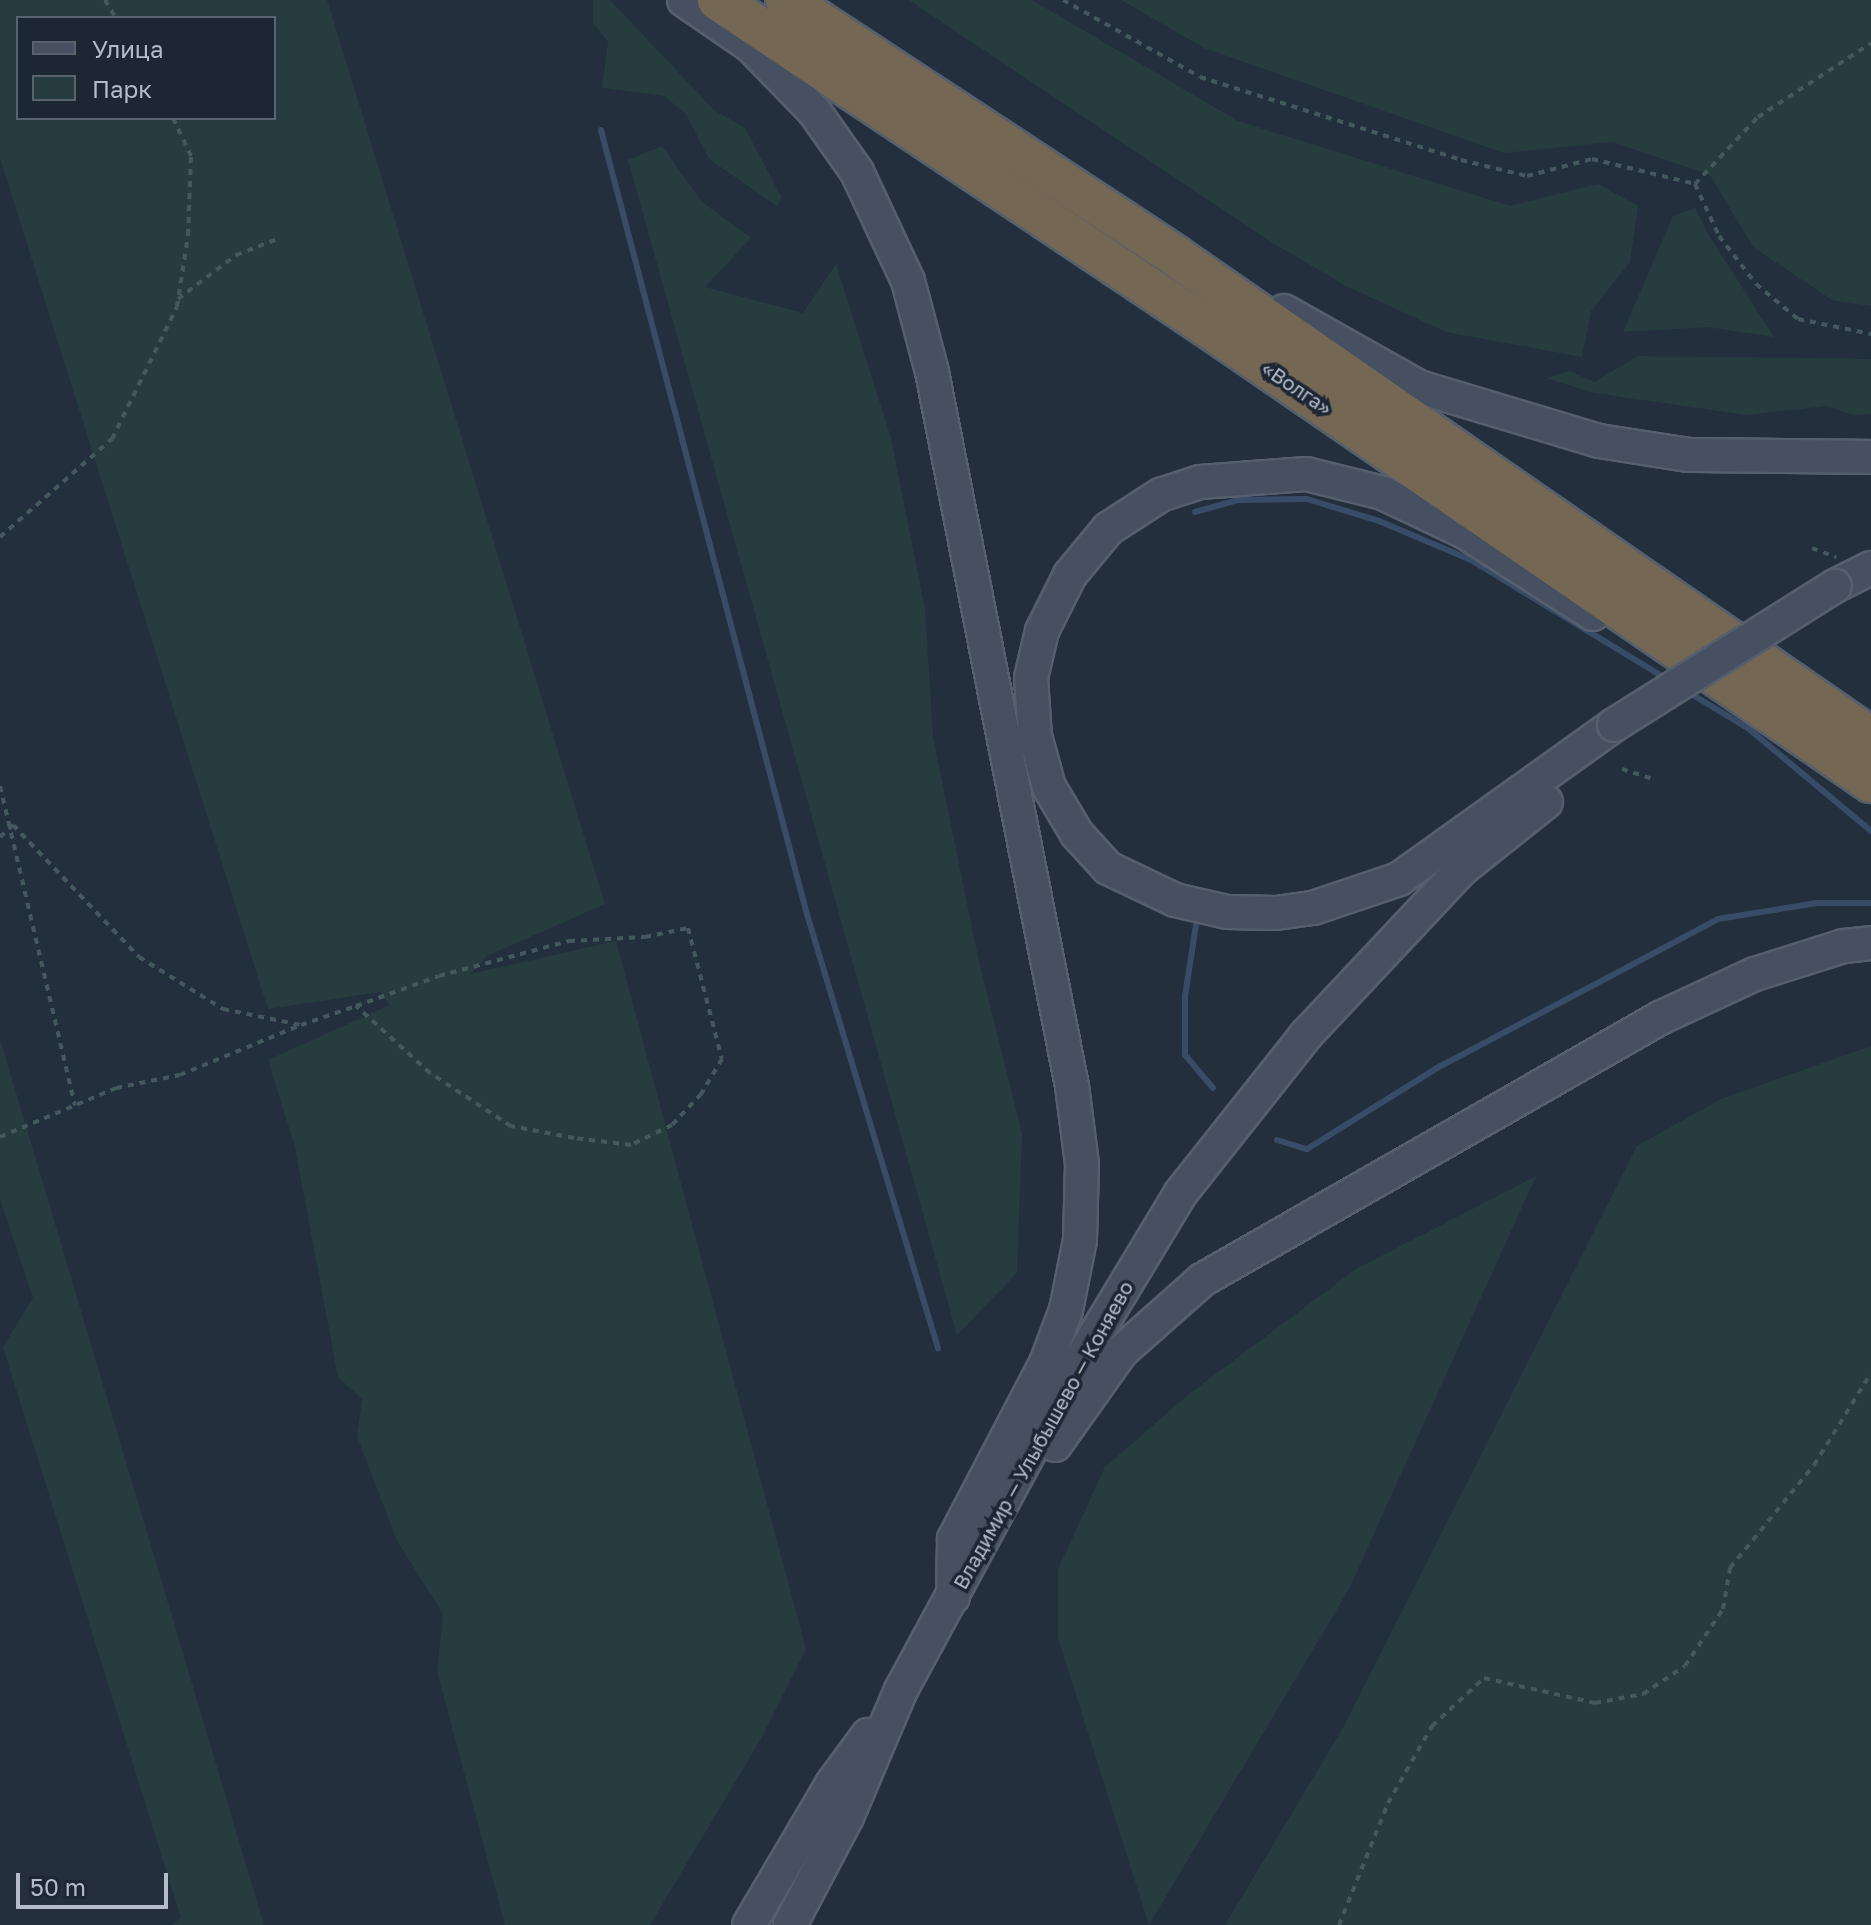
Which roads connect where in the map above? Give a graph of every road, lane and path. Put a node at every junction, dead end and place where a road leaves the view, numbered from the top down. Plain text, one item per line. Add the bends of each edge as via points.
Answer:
1 (684, 0) edge
2 (718, 0) edge
3 (786, 0) edge
4 (1063, 0) edge
5 (1871, 43) edge
6 (174, 120) edge
7 (1695, 184) junction
8 (275, 240) dead end
9 (1175, 256) junction
10 (178, 299) junction
11 (1871, 334) edge
12 (1871, 457) edge
13 (0, 537) edge
14 (1812, 548) dead end
15 (1855, 581) edge
16 (1729, 685) junction
17 (1623, 731) junction
18 (1871, 738) edge
19 (1622, 769) dead end
20 (1655, 780) dead end
21 (1871, 782) edge
22 (0, 786) edge
23 (13, 825) junction
24 (0, 837) edge
25 (1871, 943) edge
26 (356, 1006) junction
27 (301, 1025) junction
28 (75, 1105) junction
29 (0, 1137) edge
30 (1871, 1373) edge
31 (953, 1597) junction
32 (901, 1690) junction
33 (749, 1925) edge
34 (790, 1925) edge
35 (1339, 1925) edge

1 - 31 main road via 751,46 814,111 857,172 908,281 932,372 1072,1086 1080,1240 1066,1310 1046,1363 954,1539
2 - 16 highway, «Волга»
3 - 9 highway, «Волга»
4 - 7 path via 1200,77 1461,160 1527,176 1592,159
5 - 7 path via 1758,117
6 - 10 path via 191,156
7 - 11 path via 1719,236 1756,284 1798,319
8 - 10 path via 236,255
9 - 12 main road via 1266,301 1383,370 1510,418 1599,441 1688,455
9 - 18 highway, «Волга»
10 - 13 path via 112,439
14 - 15 path
15 - 17 main road, Владимир — Улыбышево — Коняево
16 - 17 main road via 1679,669 1465,532 1383,493 1306,474 1270,473 1200,482 1162,494 1108,529 1070,575 1042,631 1031,678 1035,736 1049,787 1077,834 1108,868 1175,900 1227,912 1313,908 1399,879
16 - 21 highway, «Волга»
17 - 31 main road, Владимир — Улыбышево — Коняево via 1463,868 1306,1035 1190,1182 1074,1370
19 - 20 path
22 - 23 path
23 - 24 path
23 - 27 path via 139,957 223,1009
23 - 28 path
25 - 31 main road via 1844,946 1755,974 1660,1018 1202,1280 1121,1352
26 - 26 path via 439,976 569,941 645,937 688,928 722,1059 701,1094 672,1125 631,1145 511,1126 430,1073
26 - 27 path
27 - 28 path via 180,1075 116,1088
28 - 29 path
30 - 35 path via 1814,1465 1730,1568 1723,1609 1685,1666 1643,1694 1595,1703 1484,1678 1432,1726 1388,1803
31 - 32 main road, Владимир — Улыбышево — Коняево
32 - 33 main road, Владимир — Улыбышево — Коняево via 832,1784
32 - 34 main road, Владимир — Улыбышево — Коняево via 847,1817

